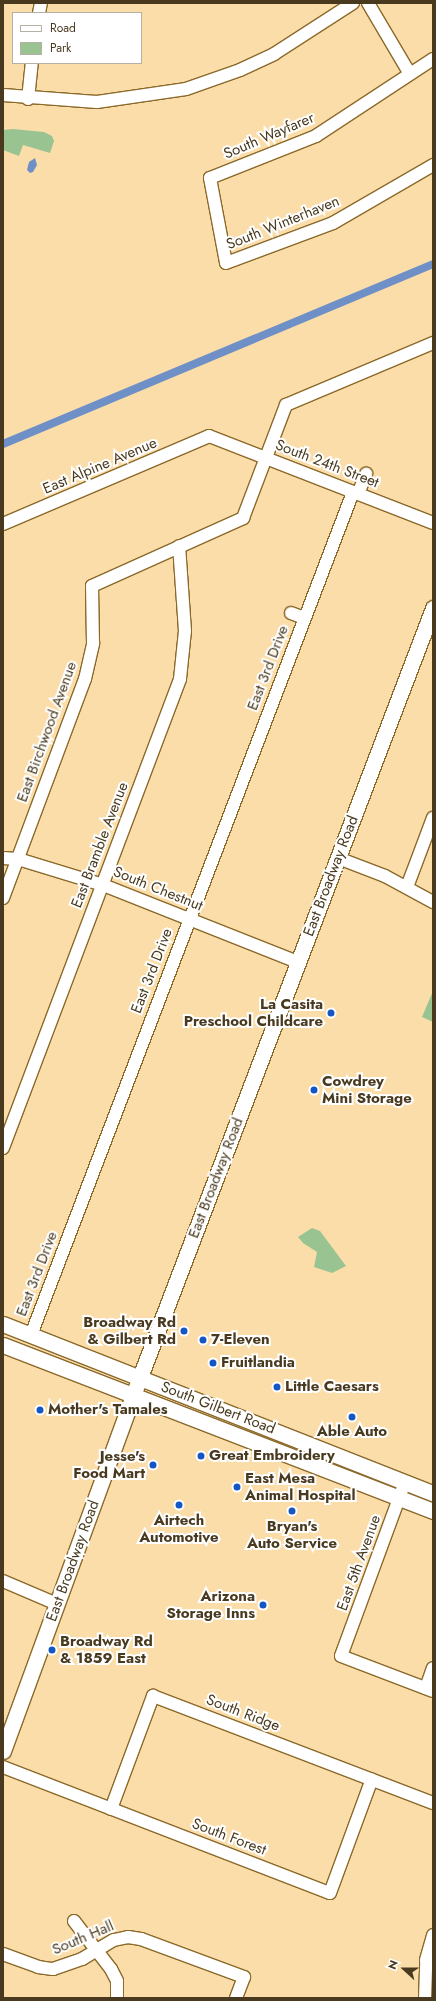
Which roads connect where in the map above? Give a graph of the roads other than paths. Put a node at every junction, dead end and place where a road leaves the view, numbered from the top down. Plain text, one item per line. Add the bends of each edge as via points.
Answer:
1 (353, 3) edge
2 (368, 3) edge
3 (433, 59) edge
4 (32, 64) edge
5 (410, 74) junction
6 (3, 96) edge
7 (28, 99) junction
8 (433, 165) edge
9 (219, 218) joint
10 (433, 343) edge
11 (209, 436) joint
12 (267, 458) junction
13 (366, 474) dead end
14 (355, 493) junction
15 (433, 523) edge
16 (3, 524) edge
17 (179, 546) junction
18 (433, 608) edge
19 (291, 613) dead end
20 (304, 618) junction
21 (433, 818) edge
22 (3, 858) edge
23 (338, 858) junction
24 (18, 859) junction
25 (103, 885) junction
26 (407, 887) junction
27 (3, 898) edge
28 (433, 902) edge
29 (189, 919) junction
30 (297, 962) junction
31 (3, 1148) edge
32 (3, 1324) edge
33 (31, 1335) junction
34 (3, 1345) edge
35 (140, 1377) junction
36 (133, 1396) junction
37 (258, 1444) junction
38 (321, 1448) junction
39 (376, 1470) junction
40 (336, 1473) junction
41 (405, 1482) junction
42 (433, 1493) edge
43 (400, 1498) junction
44 (433, 1511) edge
45 (3, 1580) edge
46 (57, 1604) junction
47 (433, 1668) edge
48 (429, 1690) edge
49 (3, 1751) edge
50 (3, 1767) edge
51 (372, 1779) junction
52 (433, 1803) edge
53 (112, 1809) junction
54 (74, 1922) dead end
55 (432, 1939) edge
56 (93, 1950) junction
57 (3, 1954) edge
58 (117, 1998) edge
59 (236, 1998) edge
60 (425, 1998) edge

1 - 7 street via 274,54 240,70 186,89 97,102
2 - 5 street
3 - 5 street, South Wayfarer
4 - 7 street
5 - 9 street, South Wayfarer via 316,136 210,178
6 - 7 street
8 - 9 street, South Winterhaven via 334,223 226,264
10 - 12 street via 286,405
11 - 12 street, South 24th Street
11 - 16 street, East Alpine Avenue
12 - 14 street, South 24th Street
12 - 17 street, East Birchwood Avenue via 243,518
13 - 14 street, East 3rd Drive
14 - 15 street, South 24th Street
14 - 20 street, East 3rd Drive
17 - 24 street, East Birchwood Avenue via 92,586 93,643 85,679
17 - 25 street, East Bramble Avenue via 185,631 180,679
18 - 23 main road, East Broadway Road
19 - 20 street, East 3rd Drive
20 - 29 street, East 3rd Drive
21 - 26 street
22 - 24 street, South Chestnut
23 - 26 street
23 - 30 main road, East Broadway Road
24 - 25 street, South Chestnut
24 - 27 street, East Birchwood Avenue
25 - 29 street, South Chestnut
25 - 31 street, East Bramble Avenue
26 - 28 street
29 - 30 street, South Chestnut
29 - 33 street, East 3rd Drive
30 - 35 main road, East Broadway Road
32 - 33 main road, South Gilbert Road
33 - 35 main road, South Gilbert Road
34 - 36 main road, South Gilbert Road
35 - 36 main road, East Broadway Road
35 - 38 main road, South Gilbert Road
36 - 37 main road, South Gilbert Road
36 - 46 main road, East Broadway Road
37 - 38 main road via 276,1443 312,1454 318,1453
37 - 40 main road, South Gilbert Road
38 - 39 main road, South Gilbert Road
39 - 40 main road via 343,1467
39 - 41 main road, South Gilbert Road
40 - 43 main road, South Gilbert Road
41 - 42 main road, South Gilbert Road
41 - 43 street, East 5th Avenue
43 - 44 main road, South Gilbert Road
43 - 48 street, East 5th Avenue via 342,1656
45 - 46 street
46 - 49 main road, East Broadway Road
47 - 48 street
50 - 53 street, South Forest
51 - 52 street, South Ridge
51 - 53 street, South Ridge via 153,1696
51 - 53 street, South Forest via 330,1893
54 - 56 street
55 - 60 street via 426,1960
56 - 57 street, South Hall via 82,1959 53,1969 38,1967
56 - 58 street via 117,1981
56 - 59 street, South Hall via 114,1940 134,1938 244,1977

